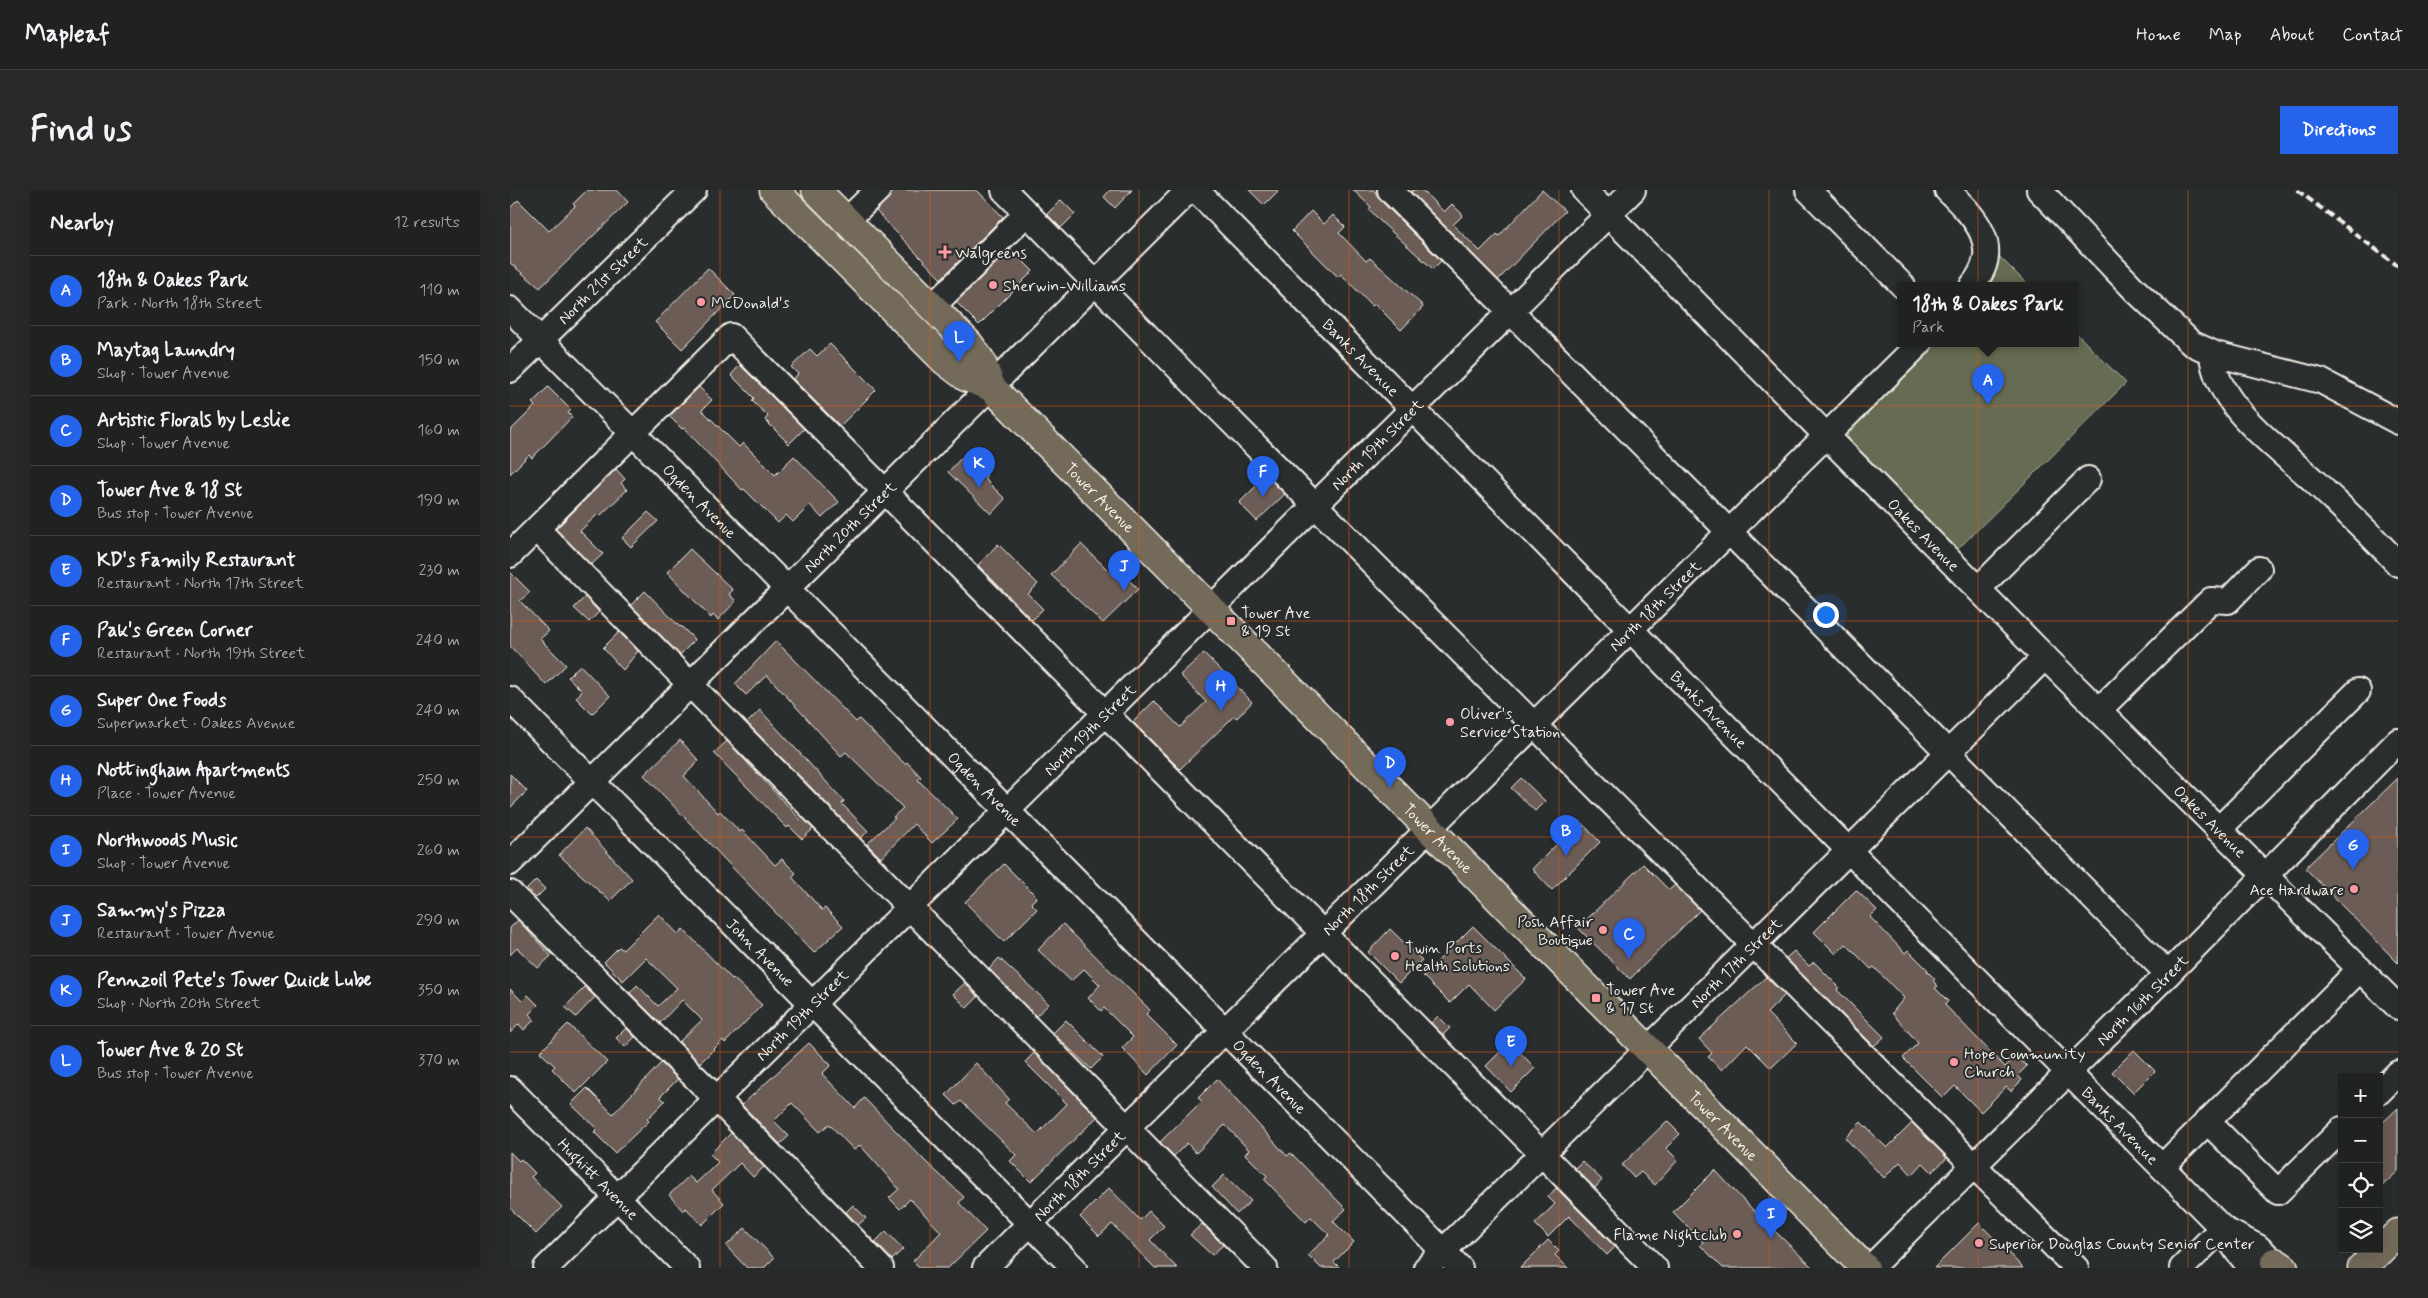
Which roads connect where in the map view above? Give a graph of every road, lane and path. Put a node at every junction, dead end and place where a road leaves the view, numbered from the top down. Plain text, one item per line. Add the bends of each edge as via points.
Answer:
1 (694, 190) edge
2 (774, 190) edge
3 (816, 190) edge
4 (878, 190) edge
5 (1004, 190) edge
6 (1189, 190) edge
7 (1196, 190) edge
8 (1390, 190) edge
9 (1584, 190) edge
10 (1633, 190) edge
11 (1808, 190) edge
12 (1947, 190) edge
13 (2040, 190) edge
14 (1026, 213) junction
15 (1608, 214) junction
16 (847, 220) junction
17 (1977, 281) edge
18 (1899, 282) edge
19 (1095, 283) junction
20 (933, 306) junction
21 (510, 309) edge
22 (1511, 311) junction
23 (540, 340) junction
24 (1916, 347) edge
25 (2212, 353) junction
26 (510, 370) edge
27 (991, 387) junction
28 (1412, 409) junction
29 (2398, 422) edge
30 (633, 434) junction
31 (1826, 435) junction
32 (2088, 479) dead end
33 (885, 491) junction
34 (1315, 505) junction
35 (537, 529) junction
36 (1730, 532) junction
37 (510, 556) edge
38 (2398, 564) edge
39 (2259, 569) dead end
40 (787, 589) junction
41 (1978, 589) junction
42 (1211, 609) junction
43 (1630, 630) junction
44 (2045, 656) junction
45 (691, 684) junction
46 (2358, 691) dead end
47 (510, 700) edge
48 (2099, 710) junction
49 (1104, 715) junction
50 (1535, 724) junction
51 (2398, 741) edge
52 (1948, 753) junction
53 (592, 782) junction
54 (1006, 812) junction
55 (1430, 829) junction
56 (2218, 830) junction
57 (1849, 851) junction
58 (510, 863) edge
59 (2265, 877) junction
60 (510, 893) edge
61 (911, 906) junction
62 (1324, 934) junction
63 (1752, 945) junction
64 (2360, 969) junction
65 (2168, 974) junction
66 (811, 1005) junction
67 (2398, 1007) edge
68 (1225, 1031) junction
69 (1648, 1049) junction
70 (2068, 1072) junction
71 (2398, 1073) edge
72 (2383, 1088) edge
73 (510, 1089) edge
74 (717, 1099) junction
75 (2207, 1121) junction
76 (1127, 1128) junction
77 (2338, 1133) edge
78 (1542, 1154) junction
79 (1972, 1166) junction
80 (2162, 1167) junction
81 (617, 1198) junction
82 (2398, 1221) edge
83 (1030, 1224) junction
84 (2222, 1228) junction
85 (2398, 1233) edge
86 (2383, 1235) edge
87 (1444, 1251) junction
88 (2364, 1253) edge
89 (2273, 1266) edge
90 (546, 1268) edge
91 (687, 1268) edge
92 (881, 1268) edge
93 (986, 1268) edge
94 (1074, 1268) edge
95 (1265, 1268) edge
96 (1426, 1268) edge
97 (1460, 1268) edge
98 (1655, 1268) edge
99 (1865, 1268) edge
100 (1870, 1268) edge
101 (2076, 1268) edge
102 (2182, 1268) edge
103 (2348, 1268) edge
104 (2362, 1268) edge

1 - 23 street, North 21st Street
2 - 27 main road, Tower Avenue via 945,361 966,377
3 - 16 main road, Tower Avenue
4 - 16 street
5 - 14 street
6 - 19 street, North 20th Street
7 - 28 street, Banks Avenue
8 - 22 street
9 - 15 street, Oakes Avenue
10 - 15 street, North 19th Street
11 - 18 street
12 - 17 street via 1974,217 1982,230 1986,257
13 - 25 street via 2176,331 2190,343
14 - 19 street
14 - 20 street
15 - 22 street, North 19th Street
15 - 31 street, Oakes Avenue
16 - 20 main road, Tower Avenue
19 - 27 street, North 20th Street
19 - 34 street
20 - 27 main road, Tower Avenue via 977,352
21 - 23 street, Ogden Avenue
22 - 28 street, North 19th Street
22 - 36 street
23 - 26 street, North 21st Street
23 - 30 street, Ogden Avenue
24 - 31 street, North 18th Street
25 - 29 street via 2321,381
25 - 38 street via 2217,378 2239,411
27 - 33 street, North 20th Street
27 - 42 main road, Tower Avenue
28 - 34 street, North 19th Street
28 - 43 street, Banks Avenue
30 - 33 street via 731,336
30 - 35 street
30 - 40 street, Ogden Avenue
31 - 36 street, North 18th Street
31 - 41 street, Oakes Avenue
32 - 41 street
33 - 40 street, North 20th Street
33 - 49 street
34 - 42 street, North 19th Street
34 - 50 street
35 - 37 street
35 - 45 street
36 - 43 street, North 18th Street
36 - 52 street
39 - 48 street via 2228,601 2210,600
40 - 45 street, North 20th Street
40 - 54 street, Ogden Avenue
41 - 44 street, Oakes Avenue
42 - 49 street, North 19th Street
42 - 55 main road, Tower Avenue
43 - 50 street, North 18th Street
43 - 57 street, Banks Avenue
44 - 48 street, Oakes Avenue
44 - 52 street, North 17th Street
45 - 53 street, North 20th Street
45 - 61 street
46 - 56 street
47 - 53 street, John Avenue
48 - 56 street, Oakes Avenue
49 - 54 street, North 19th Street
49 - 62 street
50 - 55 street, North 18th Street
50 - 63 street
51 - 59 street, North 16th Street
52 - 57 street, North 17th Street
52 - 65 street
53 - 58 street, North 20th Street
53 - 66 street, John Avenue
54 - 61 street, North 19th Street
54 - 68 street, Ogden Avenue
55 - 62 street, North 18th Street
55 - 69 main road, Tower Avenue
56 - 59 street, Oakes Avenue
57 - 63 street, North 17th Street
57 - 70 street, Banks Avenue
59 - 64 street, Oakes Avenue
59 - 65 street, North 16th Street
60 - 74 street
61 - 66 street, North 19th Street
61 - 76 street
62 - 68 street, North 18th Street
62 - 78 street
63 - 69 street, North 17th Street
63 - 79 street
64 - 67 street, Oakes Avenue
64 - 75 street
65 - 70 street, North 16th Street
66 - 74 street, North 19th Street
66 - 83 street, John Avenue
68 - 76 street, North 18th Street
68 - 87 street, Ogden Avenue
69 - 78 street, North 17th Street
69 - 99 main road, Tower Avenue
70 - 79 street, North 16th Street
70 - 80 street, Banks Avenue
71 - 72 street
73 - 81 street, Hughitt Avenue
74 - 81 street, North 19th Street
74 - 92 street
75 - 77 street via 2278,1192
75 - 80 street
76 - 83 street, North 18th Street
76 - 95 street
78 - 87 street, North 17th Street
78 - 98 street
79 - 100 street, North 16th Street
79 - 101 street
80 - 84 street, Banks Avenue
81 - 90 street, North 19th Street
81 - 91 street, Hughitt Avenue
82 - 86 main road
83 - 93 street, North 18th Street
83 - 94 street, John Avenue
84 - 89 street, Banks Avenue via 2248,1241
84 - 102 street
85 - 104 main road
87 - 96 street, North 17th Street
87 - 97 street, Ogden Avenue
88 - 103 main road

